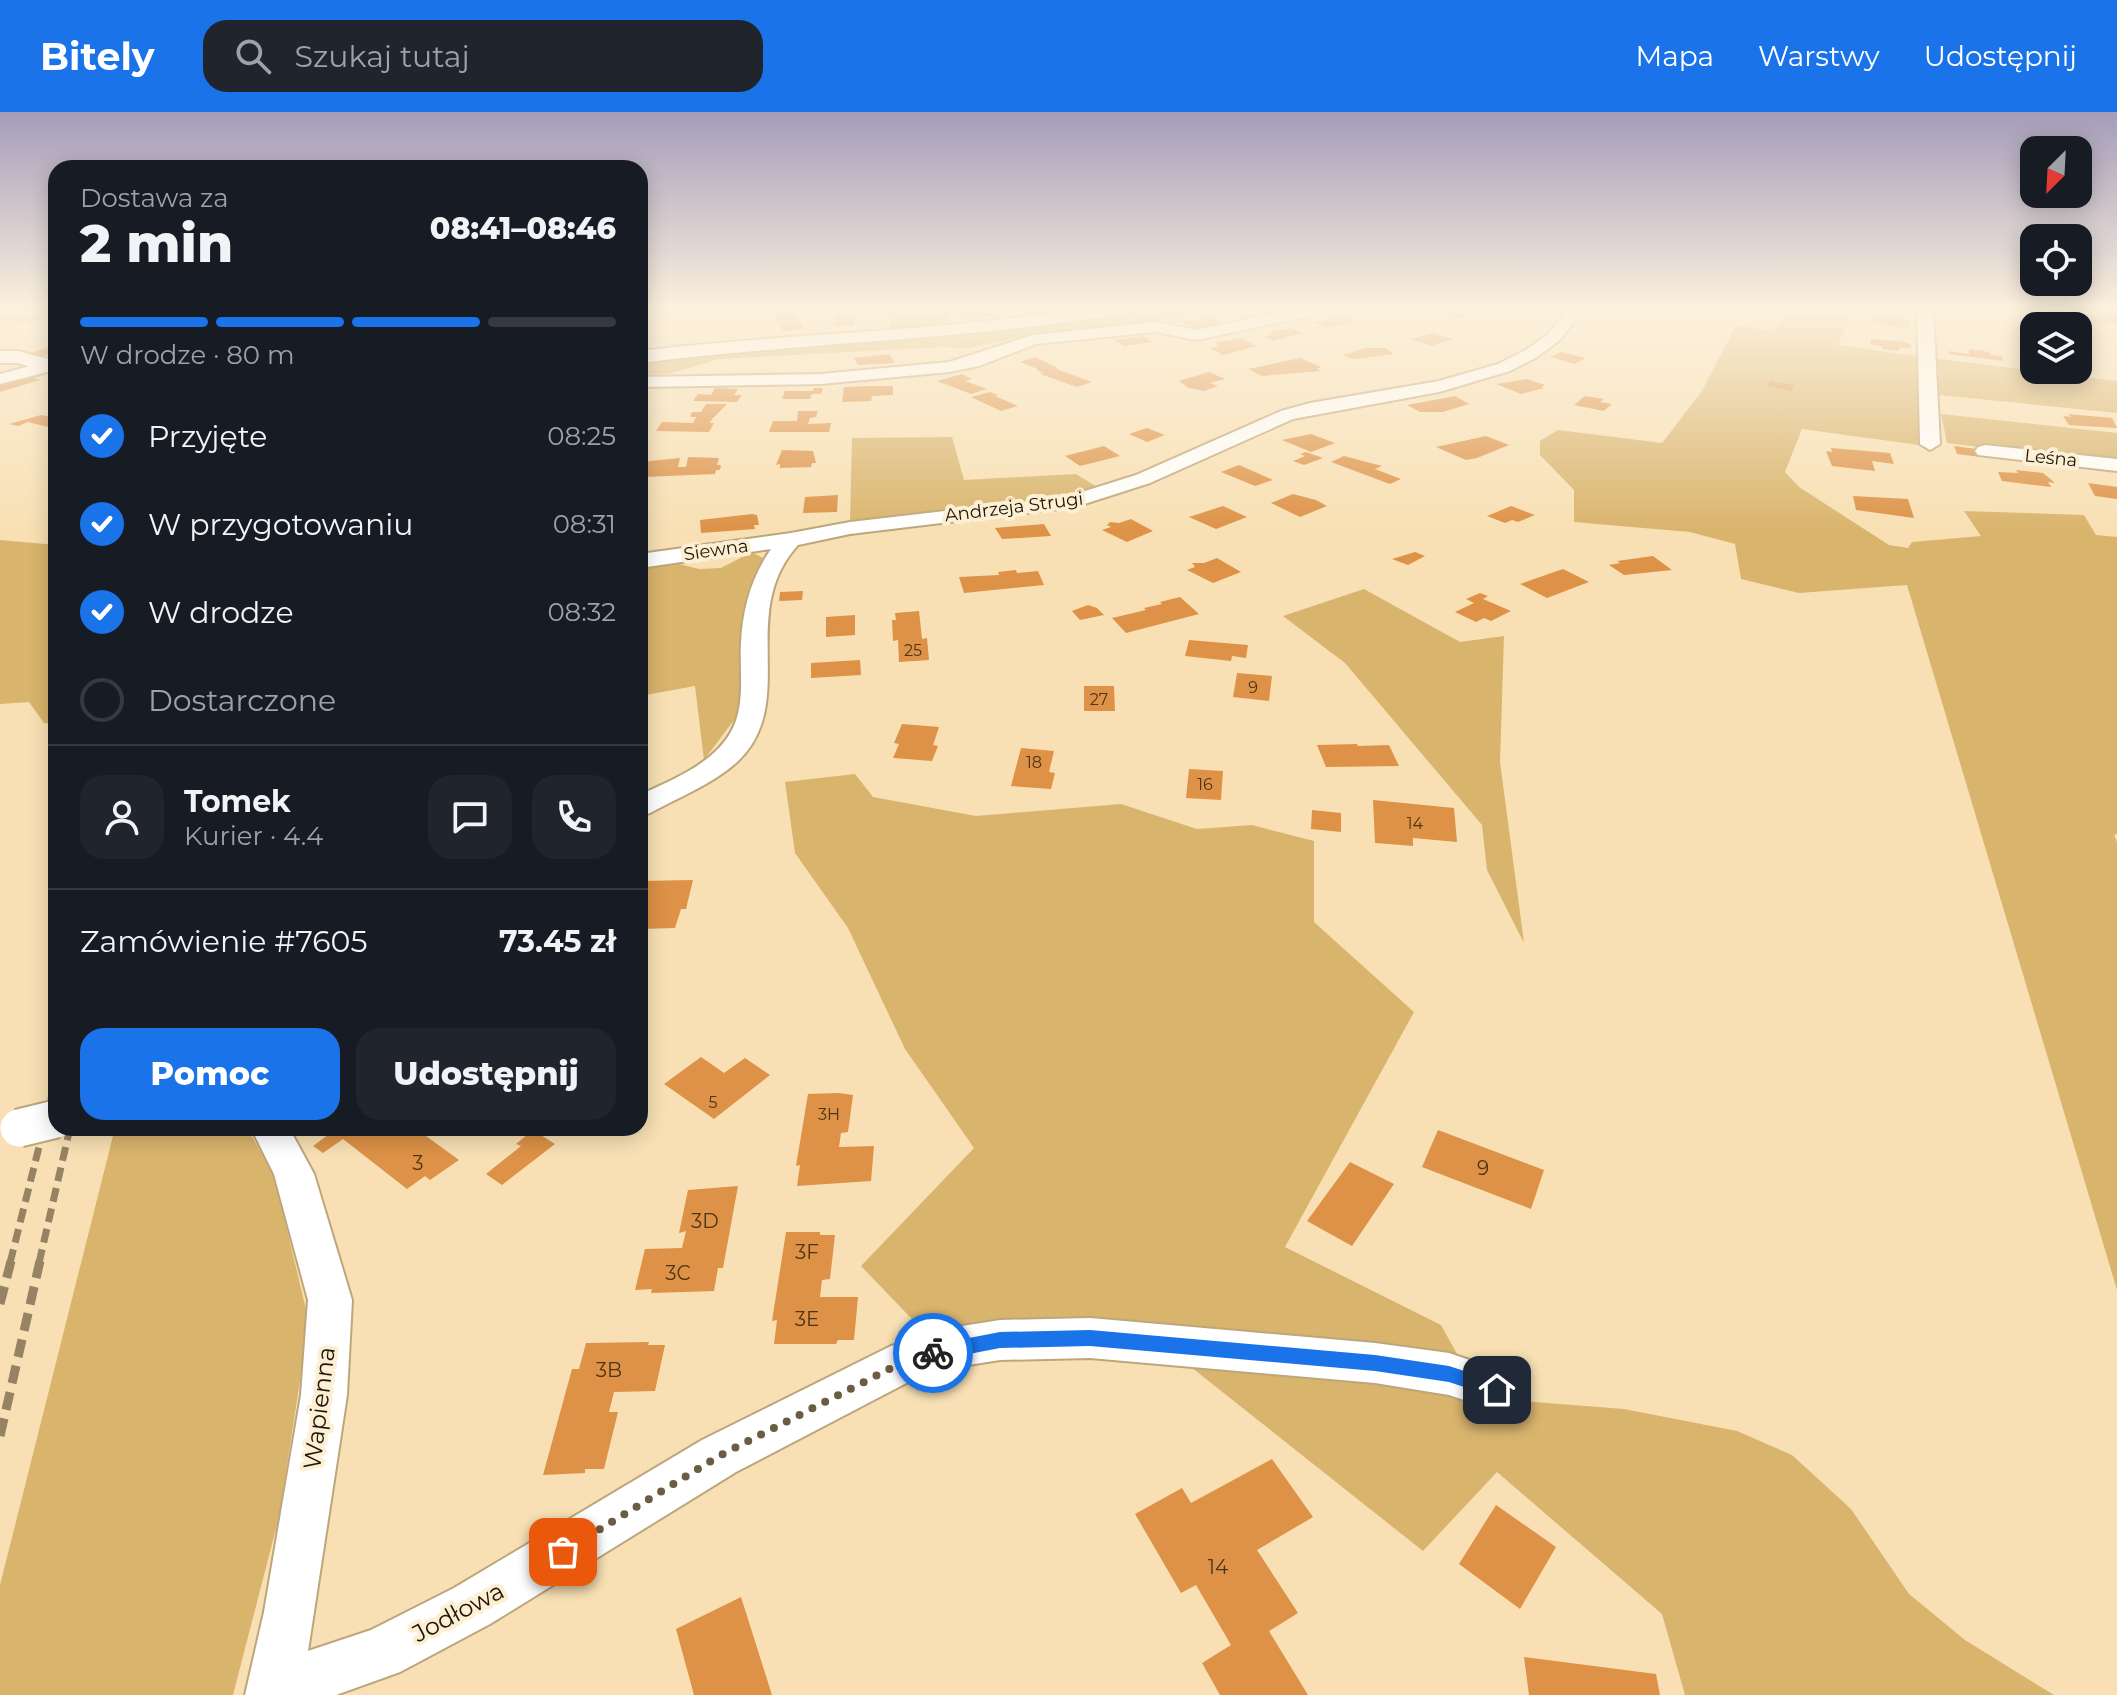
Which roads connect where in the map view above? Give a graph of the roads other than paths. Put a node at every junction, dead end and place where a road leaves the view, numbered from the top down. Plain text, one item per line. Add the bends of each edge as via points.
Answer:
1 (1457, 382) edge
2 (1928, 382) edge
3 (1930, 444) dead end
4 (1985, 451) dead end
5 (2117, 465) edge
6 (791, 540) junction
7 (648, 560) edge
8 (648, 803) edge
9 (48, 1121) edge
10 (10, 1130) edge
11 (274, 1136) edge
12 (1497, 1390) dead end
13 (273, 1692) edge

1 - 6 street, Andrzeja Strugi via 1299,412 1103,495
2 - 3 street
4 - 5 street, Leśna
6 - 7 street, Siewna
6 - 8 street via 778,552 758,598 754,710 738,743 727,757
9 - 10 street, bridge
11 - 13 street, Wapienna via 294,1174 330,1300 324,1395
12 - 13 street, Jodłowa via 1449,1374 1375,1363 1090,1338 1000,1340 956,1347 907,1360 719,1456 472,1606 381,1653

